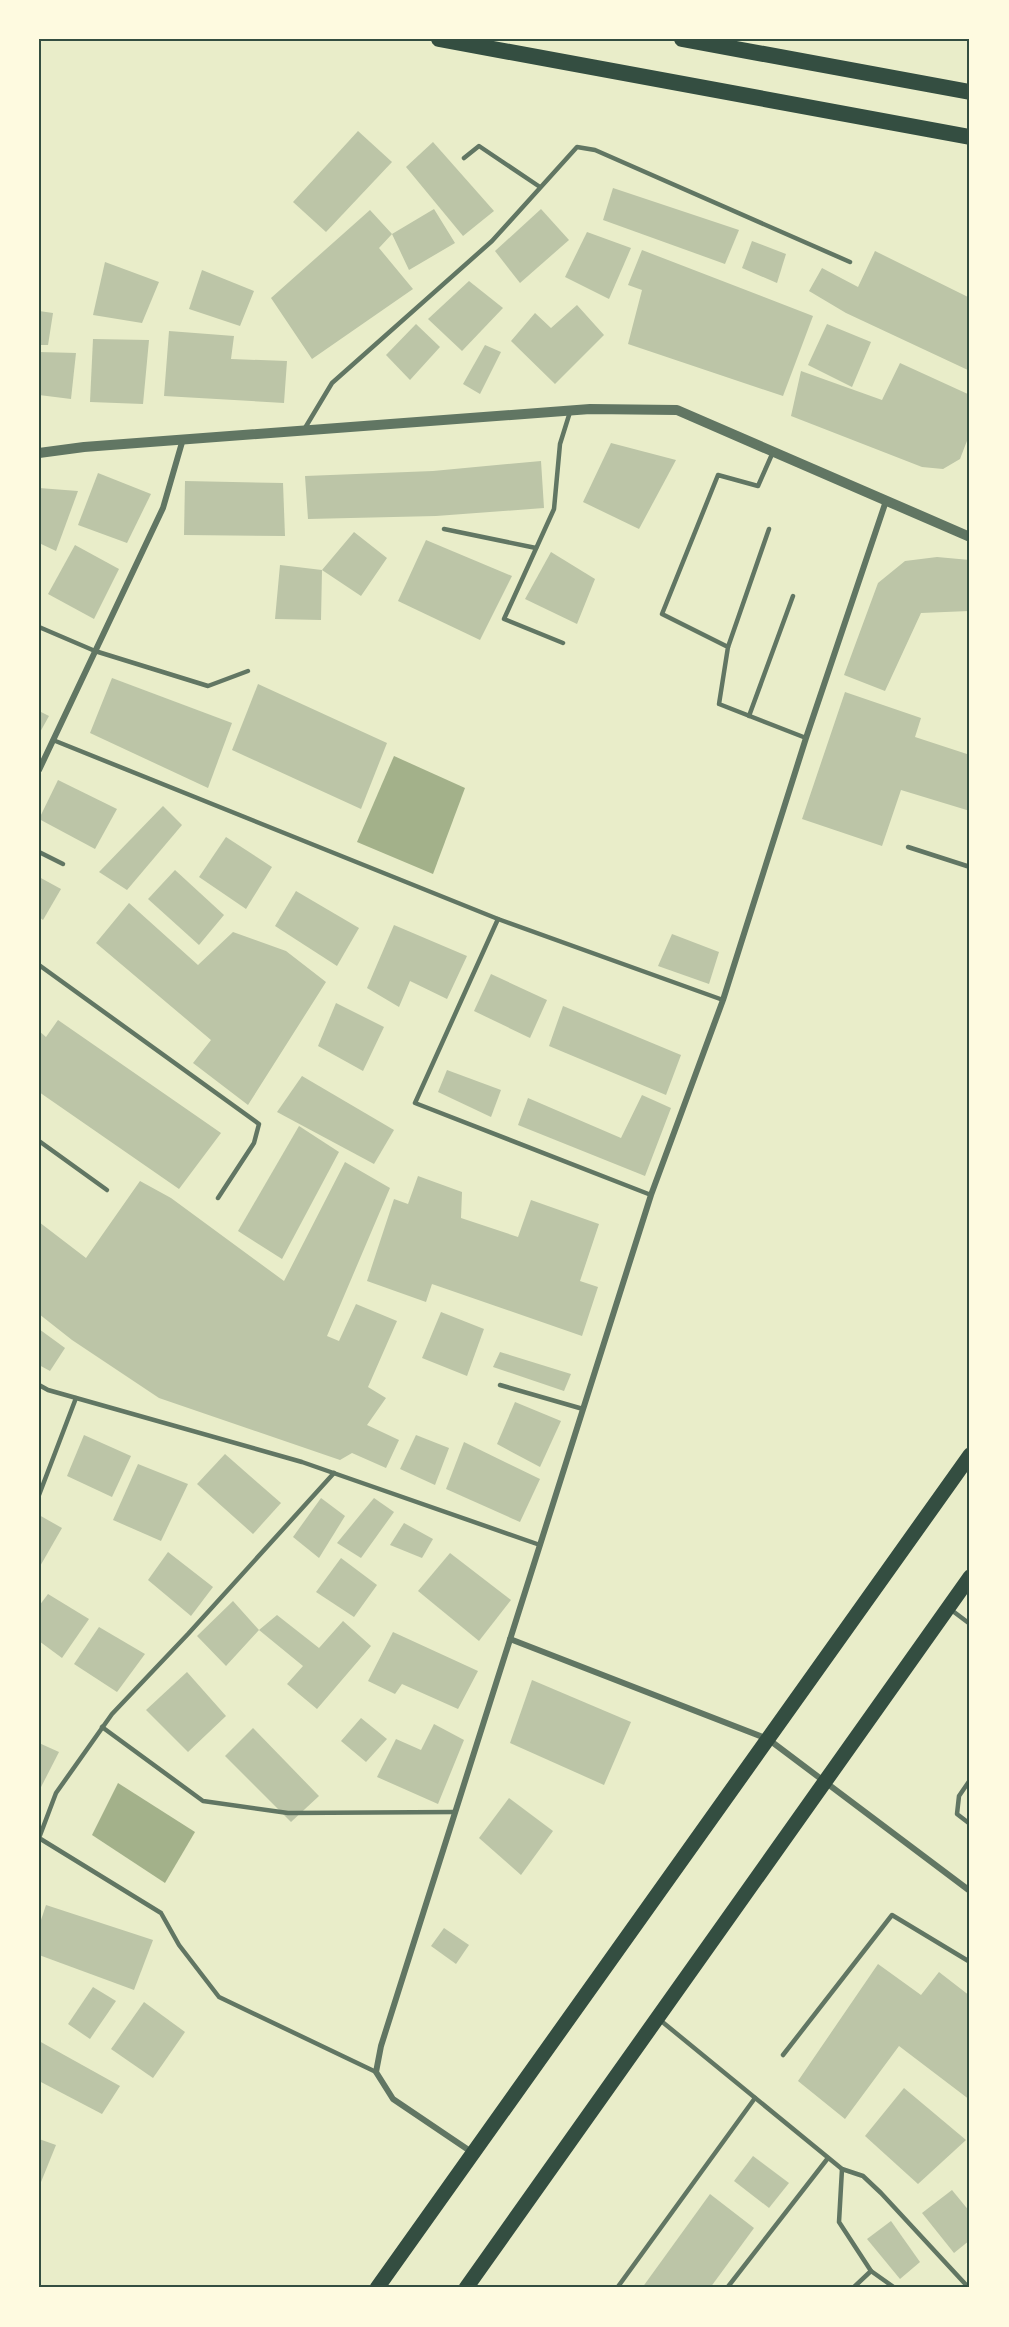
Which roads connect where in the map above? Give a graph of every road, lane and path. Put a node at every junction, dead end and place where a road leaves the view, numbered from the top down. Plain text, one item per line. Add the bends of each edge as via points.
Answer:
1 (439, 39) edge
2 (682, 39) edge
3 (970, 92) edge
4 (970, 137) edge
5 (464, 158) dead end
6 (540, 187) junction
7 (850, 262) dead end
8 (570, 410) junction
9 (303, 430) junction
10 (183, 439) junction
11 (773, 452) junction
12 (39, 453) edge
13 (886, 501) junction
14 (769, 529) dead end
15 (444, 530) dead end
16 (969, 533) edge
17 (536, 548) junction
18 (793, 596) dead end
19 (39, 627) edge
20 (563, 643) dead end
21 (728, 647) junction
22 (95, 651) junction
23 (248, 671) dead end
24 (749, 716) junction
25 (806, 738) junction
26 (53, 740) junction
27 (39, 770) edge
28 (908, 847) dead end
29 (39, 852) edge
30 (63, 864) dead end
31 (970, 867) edge
32 (498, 919) junction
33 (39, 965) edge
34 (723, 1000) junction
35 (39, 1141) edge
36 (107, 1190) dead end
37 (651, 1195) junction
38 (218, 1198) dead end
39 (39, 1385) edge
40 (500, 1385) dead end
41 (76, 1398) junction
42 (583, 1409) junction
43 (970, 1455) edge
44 (334, 1473) junction
45 (39, 1496) edge
46 (540, 1545) junction
47 (970, 1577) edge
48 (948, 1608) junction
49 (970, 1624) edge
50 (510, 1639) junction
51 (102, 1727) junction
52 (768, 1739) junction
53 (970, 1780) edge
54 (824, 1783) junction
55 (455, 1812) junction
56 (970, 1824) edge
57 (39, 1838) edge
58 (970, 1890) edge
59 (970, 1962) edge
60 (658, 2018) junction
61 (783, 2055) dead end
62 (376, 2072) junction
63 (755, 2098) junction
64 (473, 2153) junction
65 (828, 2158) junction
66 (842, 2169) junction
67 (871, 2271) junction
68 (377, 2288) edge
69 (466, 2288) edge
70 (617, 2288) edge
71 (727, 2288) edge
72 (853, 2288) edge
73 (895, 2288) edge
74 (969, 2288) edge

1 - 4 highway
2 - 3 highway
5 - 6 lane via 479,146
6 - 7 lane via 576,147 595,150
6 - 9 lane via 492,241 333,383
8 - 9 street
8 - 11 street via 677,410
8 - 17 lane via 560,444 554,508
9 - 10 street
10 - 12 street
10 - 22 street via 163,508
11 - 13 street
11 - 21 lane via 758,486 718,475 662,614
13 - 16 street
13 - 25 street
14 - 21 lane
15 - 17 lane
17 - 20 lane via 504,619
18 - 24 lane
19 - 22 lane
21 - 24 lane via 719,704
22 - 23 lane via 208,686
22 - 26 street
24 - 25 lane
25 - 34 street
26 - 27 street
26 - 32 lane
28 - 31 lane
29 - 30 lane
32 - 34 lane
32 - 37 lane via 415,1103
33 - 38 lane via 259,1124 254,1143
34 - 37 street
35 - 36 lane
37 - 42 street
39 - 41 lane
40 - 42 lane
41 - 44 lane
41 - 45 lane
42 - 46 street
43 - 52 main road
44 - 46 lane
44 - 51 lane
46 - 50 street
47 - 48 main road
48 - 49 lane
48 - 54 main road
50 - 52 street
50 - 55 street
51 - 55 lane via 203,1801 288,1813
51 - 57 lane via 56,1793
52 - 54 street
52 - 64 main road
53 - 56 lane via 959,1796 957,1814
54 - 58 street
54 - 60 main road
55 - 62 street
57 - 62 lane via 162,1913 179,1945 219,1997
59 - 61 lane via 892,1915
60 - 63 lane
60 - 69 main road
62 - 64 street via 393,2099
63 - 65 lane
63 - 70 lane
64 - 68 main road
65 - 66 lane
65 - 71 lane
66 - 67 lane via 839,2222
66 - 74 lane via 863,2176
67 - 72 lane
67 - 73 lane

